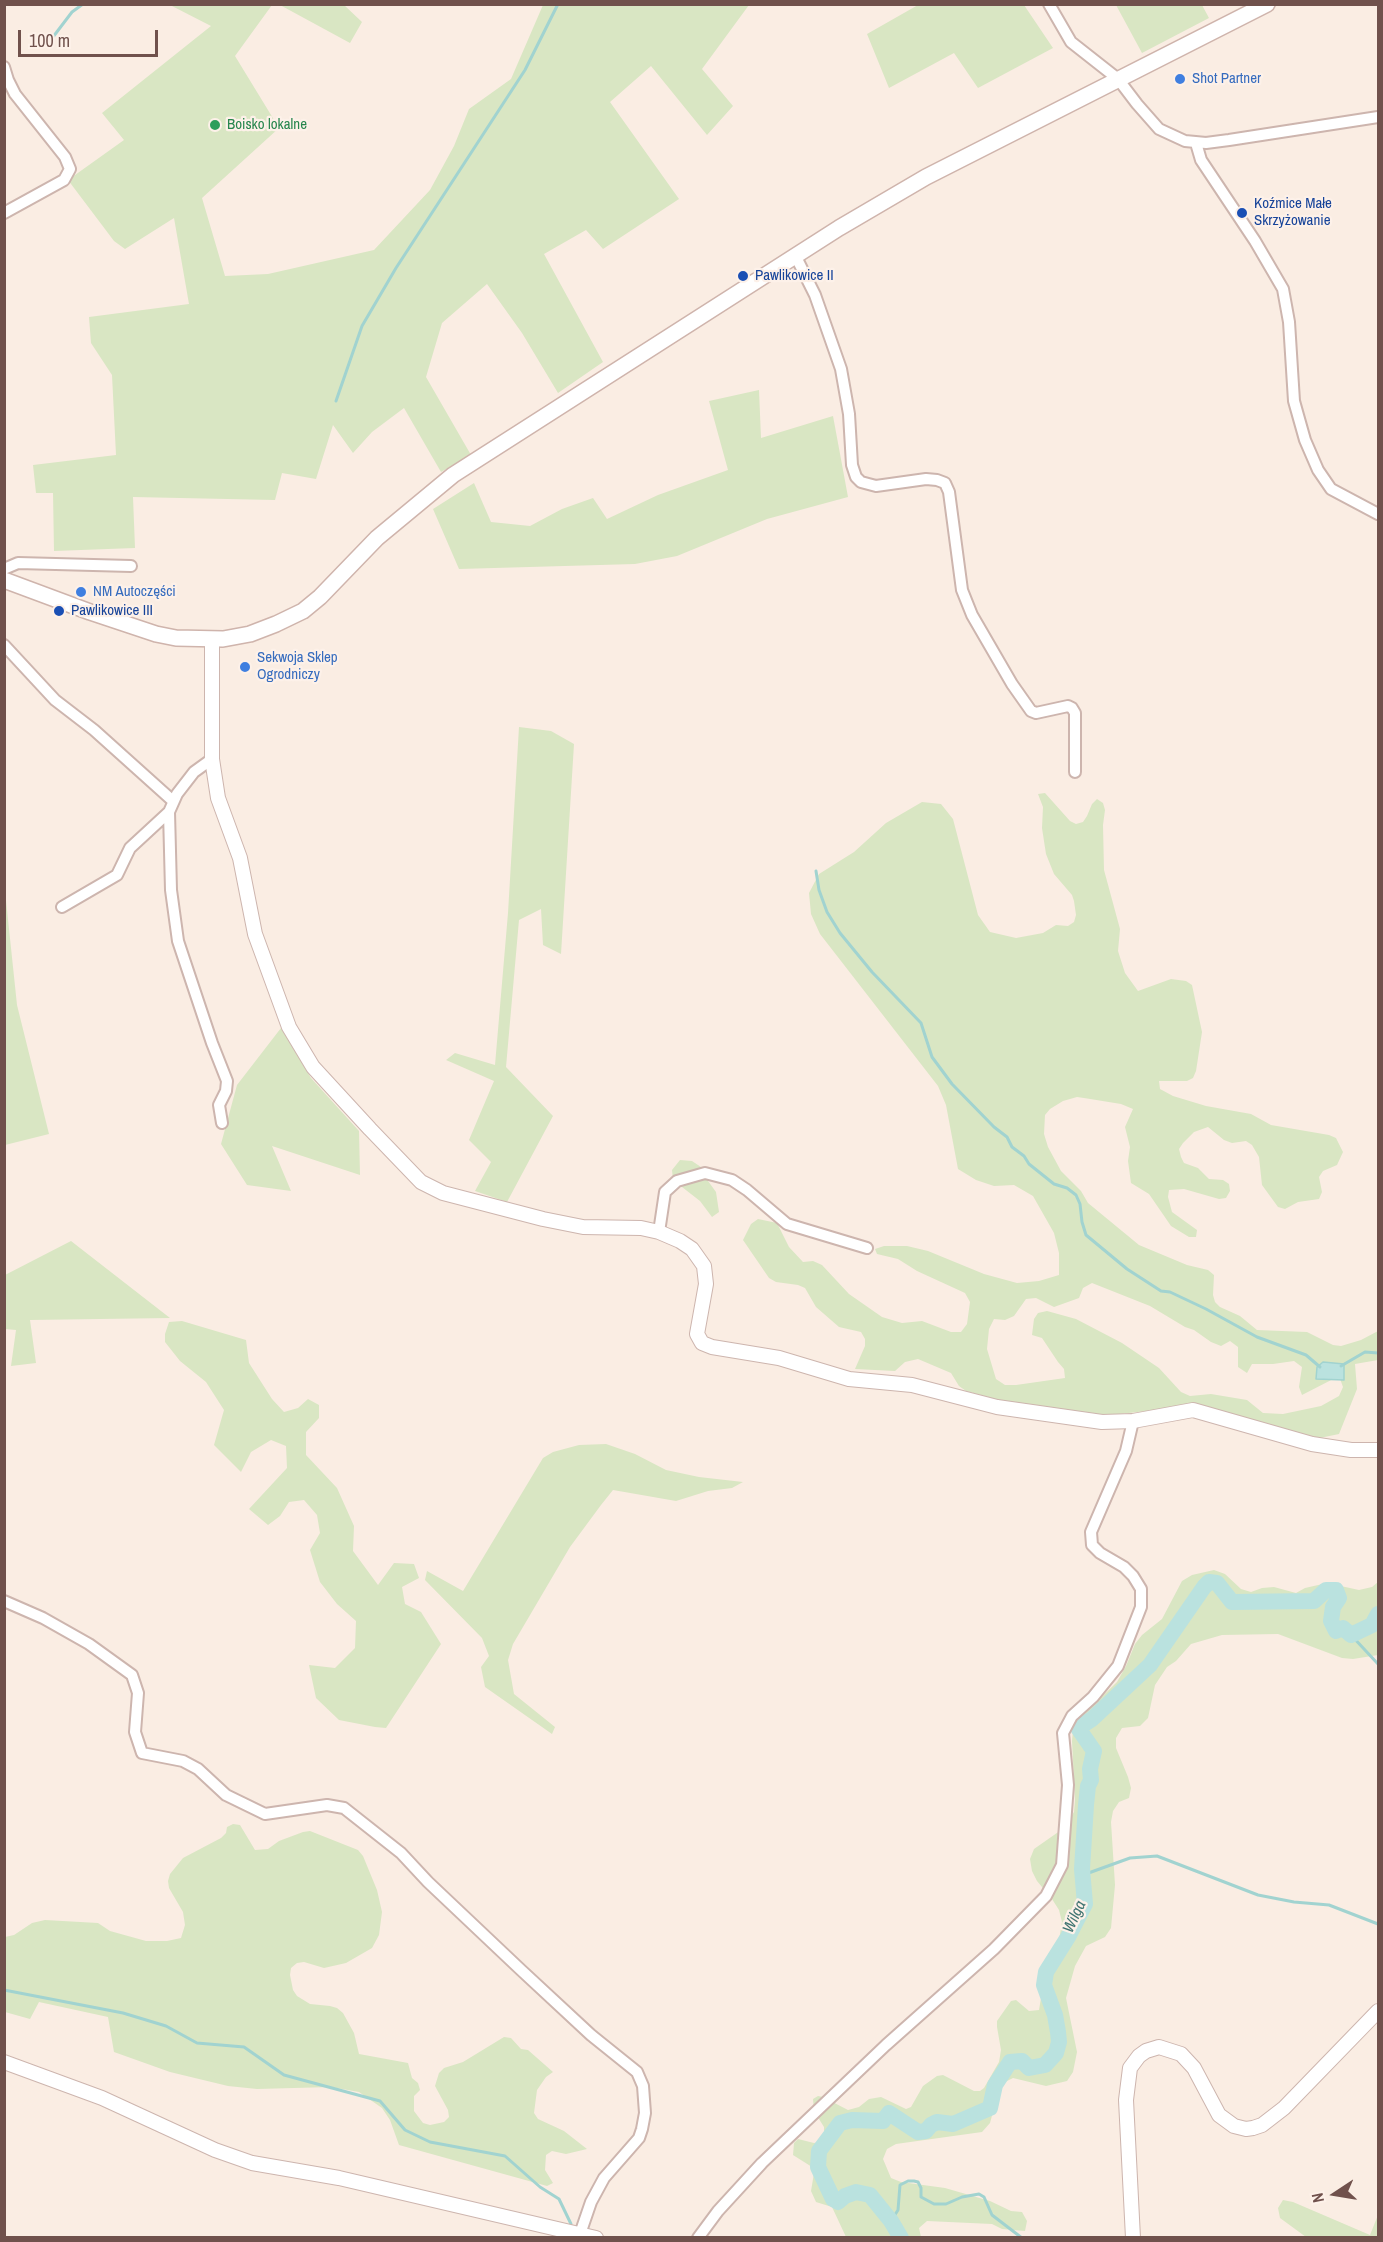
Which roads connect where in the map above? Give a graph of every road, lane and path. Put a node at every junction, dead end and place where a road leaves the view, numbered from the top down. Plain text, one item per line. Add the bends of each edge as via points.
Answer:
1 (1049, 4) edge
2 (1267, 4) edge
3 (4, 67) edge
4 (1118, 79) junction
5 (1378, 117) edge
6 (1196, 142) junction
7 (4, 213) edge
8 (795, 255) junction
9 (1378, 514) edge
10 (131, 566) dead end
11 (4, 569) edge
12 (5, 580) edge
13 (4, 585) edge
14 (212, 640) junction
15 (4, 645) edge
16 (212, 759) junction
17 (1075, 772) dead end
18 (171, 807) junction
19 (62, 907) dead end
20 (222, 1123) dead end
21 (659, 1232) junction
22 (867, 1248) dead end
23 (1133, 1421) junction
24 (1378, 1450) edge
25 (4, 1601) edge
26 (1378, 2011) edge
27 (4, 2062) edge
28 (580, 2234) junction
29 (596, 2238) edge
30 (698, 2238) edge
31 (1133, 2238) edge

1 - 4 street via 1071,42
2 - 4 main road
3 - 7 street via 15,94 65,157 70,169 64,180
4 - 6 street via 1159,129
4 - 8 main road via 926,177
5 - 6 street
6 - 9 street via 1202,160 1283,289 1289,322 1293,401 1318,470 1331,489
8 - 14 main road via 453,475 376,538 303,611 250,634
8 - 17 street via 815,295 841,369 856,477 876,486 926,479 945,483 950,492 962,590 972,615 1031,711 1072,708
10 - 11 street via 18,563
12 - 13 street
12 - 14 main road via 156,634
14 - 16 street
15 - 18 street via 55,700 94,730
16 - 18 street via 194,772
16 - 21 street via 218,798 240,858 255,934 289,1027 313,1067 370,1130 422,1182 443,1193 571,1225
18 - 19 street via 130,848 117,875
18 - 20 street via 174,920 227,1081 219,1105
21 - 22 street via 665,1192 677,1181 705,1173 732,1180 787,1224
21 - 23 street via 692,1249 704,1266 706,1284 697,1334 712,1347 778,1358 849,1379 912,1385 997,1407 1089,1421
23 - 24 street via 1193,1410 1312,1444
23 - 30 street via 1126,1451 1091,1532 1092,1545 1133,1576 1141,1589 1141,1606 1118,1666 1072,1716 1063,1733 1068,1785 1062,1865 1046,1896 762,2163
25 - 28 street via 89,1644 132,1675 138,1693 135,1732 142,1753 183,1761 198,1769 226,1795 265,1814 327,1804 344,1808 401,1853 591,2035 637,2072 643,2086 645,2113 639,2138 604,2178
26 - 31 street via 1284,2108 1254,2128 1234,2126 1219,2115 1194,2068 1181,2054 1160,2047 1139,2056 1130,2068 1126,2100
27 - 28 street via 102,2098 252,2163 339,2178
28 - 29 street

